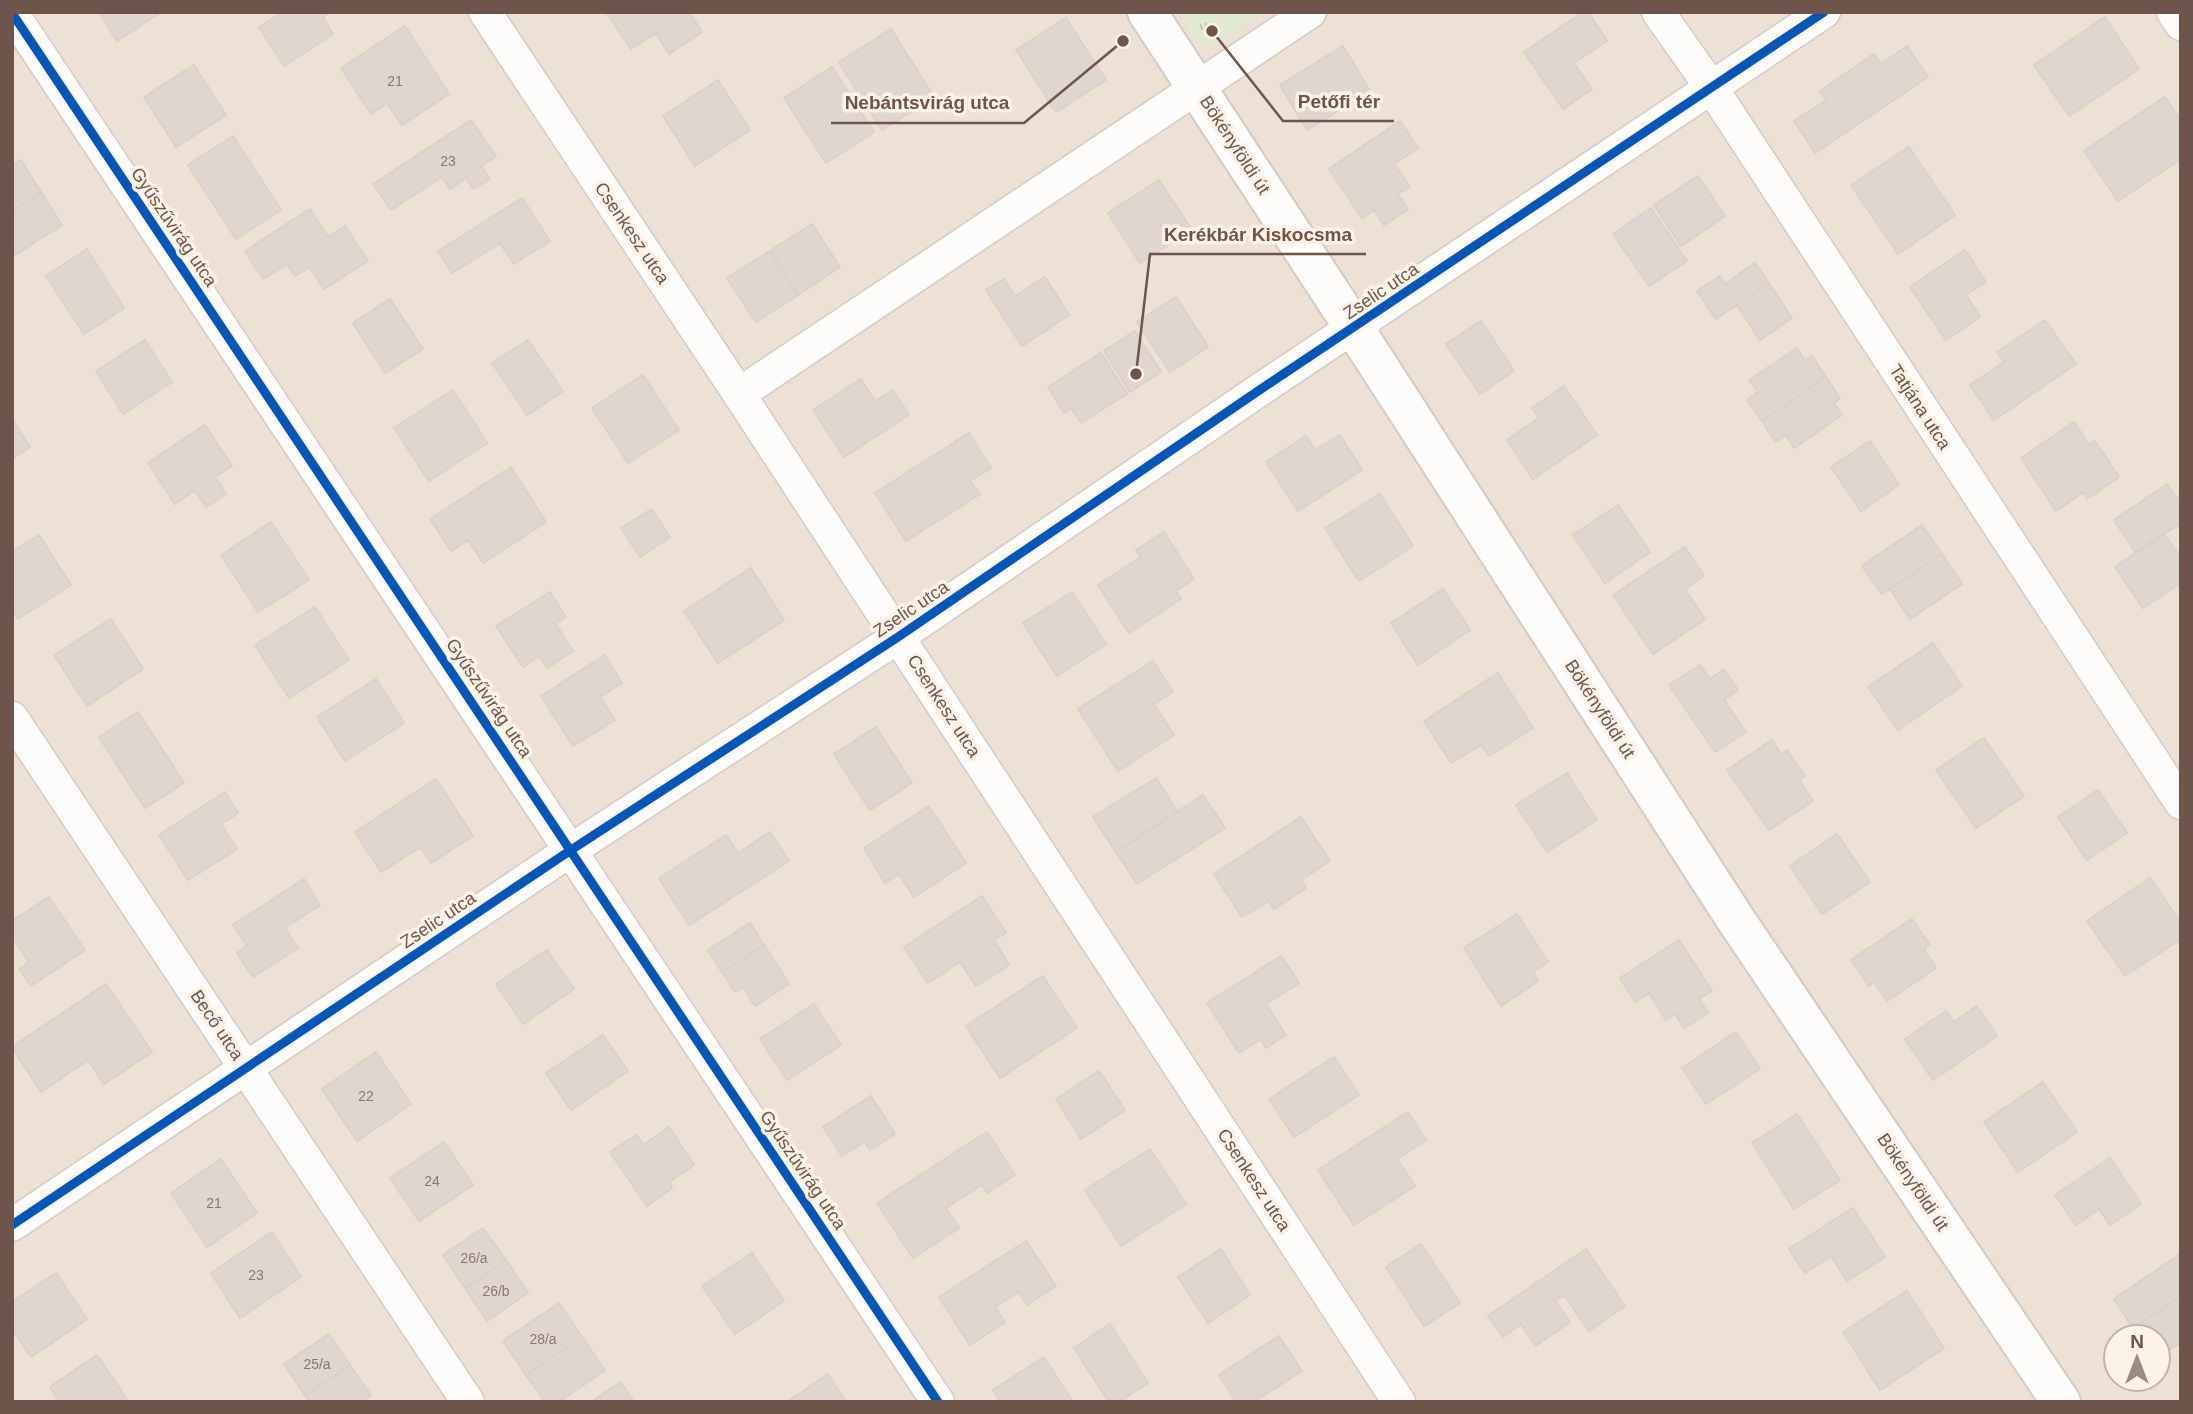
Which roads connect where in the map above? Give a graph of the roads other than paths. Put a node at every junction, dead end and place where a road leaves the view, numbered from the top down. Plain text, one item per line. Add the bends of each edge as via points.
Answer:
1 (485, 12) edge
2 (1147, 12) edge
3 (1310, 12) edge
4 (1658, 12) edge
5 (1824, 12) edge
6 (2173, 12) edge
7 (12, 13) edge
8 (2181, 24) edge
9 (1197, 87) junction
10 (1711, 87) junction
11 (1354, 328) junction
12 (739, 394) junction
13 (898, 637) junction
14 (12, 718) edge
15 (2181, 803) edge
16 (571, 850) junction
17 (247, 1068) junction
18 (12, 1225) edge
19 (468, 1402) edge
20 (937, 1402) edge
21 (1399, 1402) edge
22 (2061, 1402) edge

1 - 12 street, Csenkesz utca
2 - 9 street, Bökényföldi út
3 - 9 street
4 - 10 street, Tatjána utca
5 - 10 street, Zselic utca
6 - 8 street
7 - 16 street, Gyűszűvirág utca
9 - 11 street, Bökényföldi út
9 - 12 street
10 - 11 street, Zselic utca
10 - 15 street, Tatjána utca
11 - 13 street, Zselic utca
11 - 22 street, Bökényföldi út via 1734,917
12 - 13 street, Csenkesz utca
13 - 16 street, Zselic utca
13 - 21 street, Csenkesz utca
14 - 17 street, Becő utca
16 - 17 street, Zselic utca
16 - 20 street, Gyűszűvirág utca
17 - 18 street, Zselic utca
17 - 19 street, Becő utca

